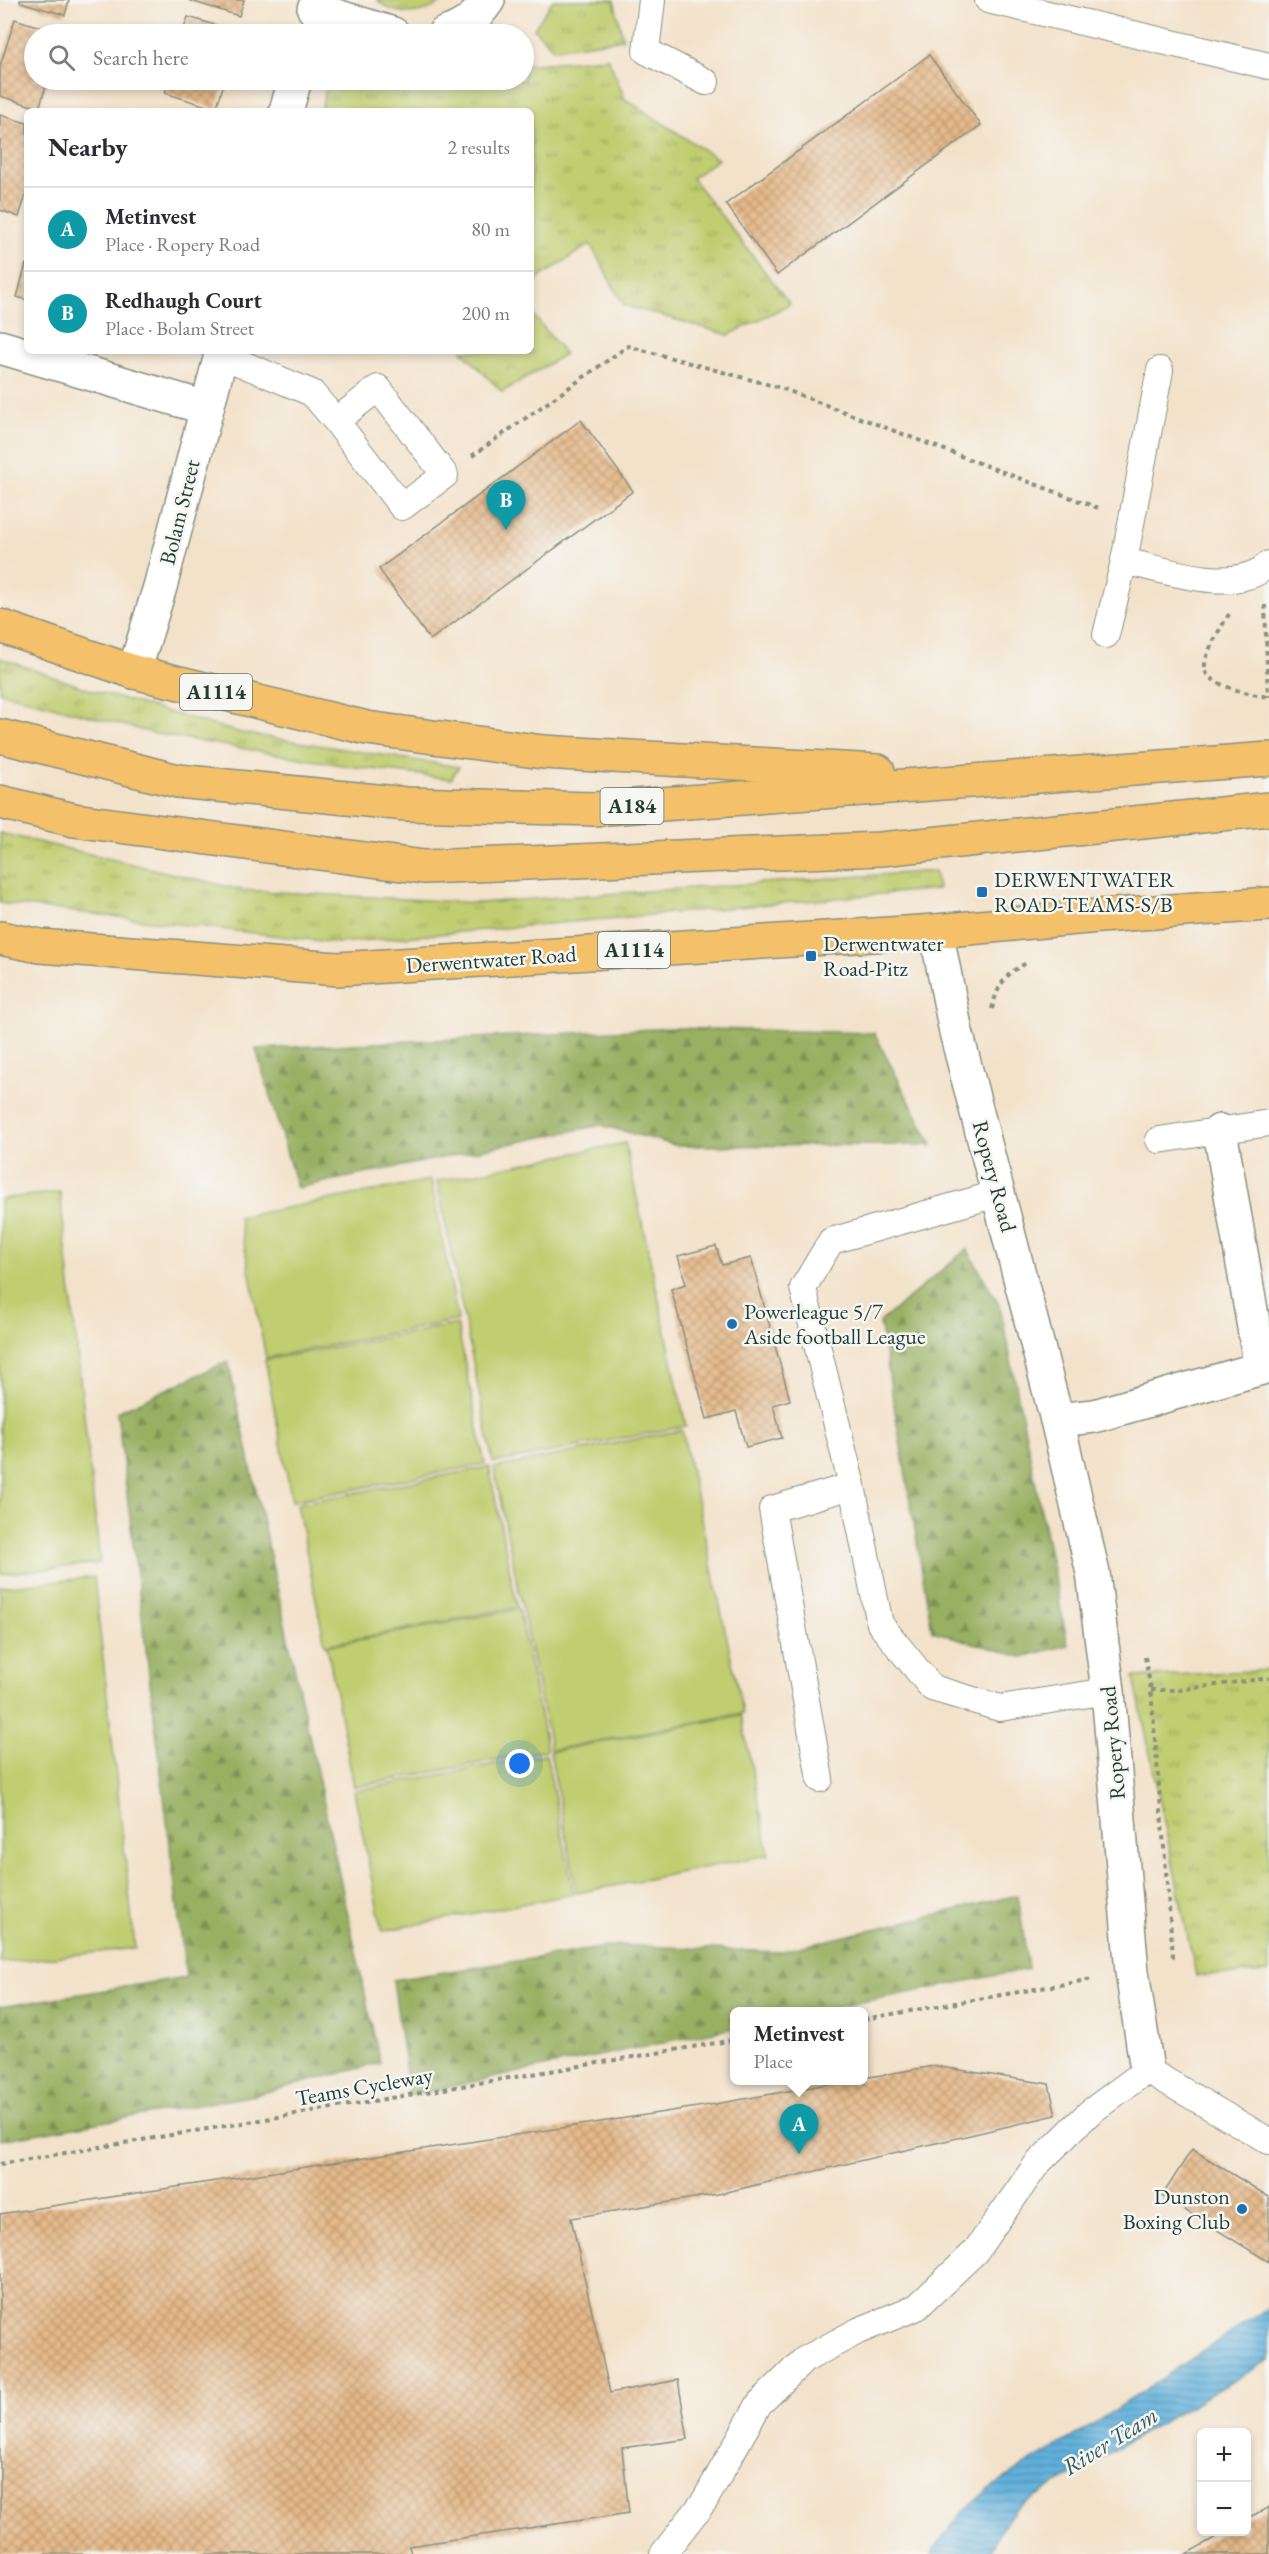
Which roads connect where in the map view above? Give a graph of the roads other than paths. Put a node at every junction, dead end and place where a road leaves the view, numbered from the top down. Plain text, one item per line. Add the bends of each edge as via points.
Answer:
1 (488, 0) edge
2 (652, 0) edge
3 (988, 0) edge
4 (313, 14) edge
5 (353, 24) edge
6 (467, 24) edge
7 (1269, 66) edge
8 (706, 82) dead end
9 (292, 90) edge
10 (287, 108) edge
11 (0, 347) edge
12 (222, 354) edge
13 (224, 354) edge
14 (1160, 370) dead end
15 (206, 408) junction
16 (336, 421) junction
17 (1124, 561) junction
18 (1266, 567) edge
19 (0, 626) edge
20 (1106, 635) dead end
21 (134, 672) junction
22 (0, 736) edge
23 (1269, 759) edge
24 (1012, 779) junction
25 (0, 802) edge
26 (1269, 809) edge
27 (1269, 904) edge
28 (936, 931) junction
29 (0, 938) edge
30 (1269, 1123) edge
31 (1220, 1131) junction
32 (1159, 1140) dead end
33 (1000, 1193) junction
34 (1265, 1367) edge
35 (1057, 1420) junction
36 (852, 1486) junction
37 (1108, 1692) junction
38 (820, 1779) dead end
39 (1147, 2070) junction
40 (1269, 2140) edge
41 (663, 2554) edge

1 - 6 street
2 - 8 lane via 646,51
3 - 7 lane
4 - 5 street
9 - 10 street
11 - 15 street
12 - 15 street, Bolam Street
13 - 16 lane via 312,393
14 - 17 lane
15 - 21 street, Bolam Street
16 - 16 lane via 378,388 445,475 402,507
17 - 18 lane via 1234,580
17 - 20 lane
19 - 21 main road, A1114
21 - 24 main road, A1114 via 367,728 543,752
22 - 24 main road, A184 via 178,781 406,804 594,809
23 - 24 main road, A184
25 - 26 main road, A184 via 74,820 424,867 881,849
27 - 28 main road, Derwentwater Road / A1114
28 - 29 main road, Derwentwater Road / A1114 via 338,969 40,946
28 - 33 street, Ropery Road via 956,1032
30 - 31 lane
31 - 32 lane
31 - 34 street
33 - 35 street, Ropery Road
33 - 36 lane via 831,1241 803,1288
34 - 35 street via 1094,1416
35 - 37 street, Ropery Road via 1093,1573
36 - 37 lane via 880,1624 932,1688 1000,1708
36 - 38 lane via 772,1509
37 - 39 street, Ropery Road via 1132,1972
39 - 40 lane
39 - 41 lane via 1089,2113 1037,2164 975,2252 917,2307 858,2331 804,2360 759,2404 705,2500

